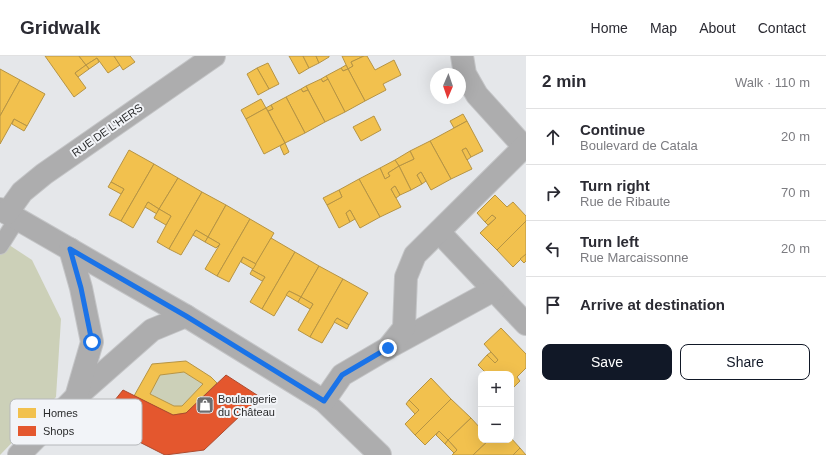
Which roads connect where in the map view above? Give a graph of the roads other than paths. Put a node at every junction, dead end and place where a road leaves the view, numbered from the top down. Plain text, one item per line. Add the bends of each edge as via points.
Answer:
1 (214, 56) edge
2 (462, 56) edge
3 (525, 148) edge
4 (8, 214) edge
5 (439, 232) junction
6 (0, 246) edge
7 (70, 249) junction
8 (494, 290) junction
9 (186, 316) junction
10 (526, 324) edge
11 (388, 348) junction
12 (76, 397) joint
13 (324, 401) junction
14 (29, 445) edge
15 (19, 455) edge
16 (380, 455) edge

1 - 4 street, RUE DE L'HERS via 44,174 22,192
2 - 3 street via 465,74 477,95
3 - 5 street
4 - 6 lane
4 - 7 street
5 - 8 street
5 - 11 street via 415,254 406,277 404,328
7 - 9 street
7 - 12 street via 92,342
8 - 10 street
8 - 11 street
9 - 12 street via 152,330
9 - 13 street
11 - 13 street via 342,375
13 - 16 street
14 - 15 street

